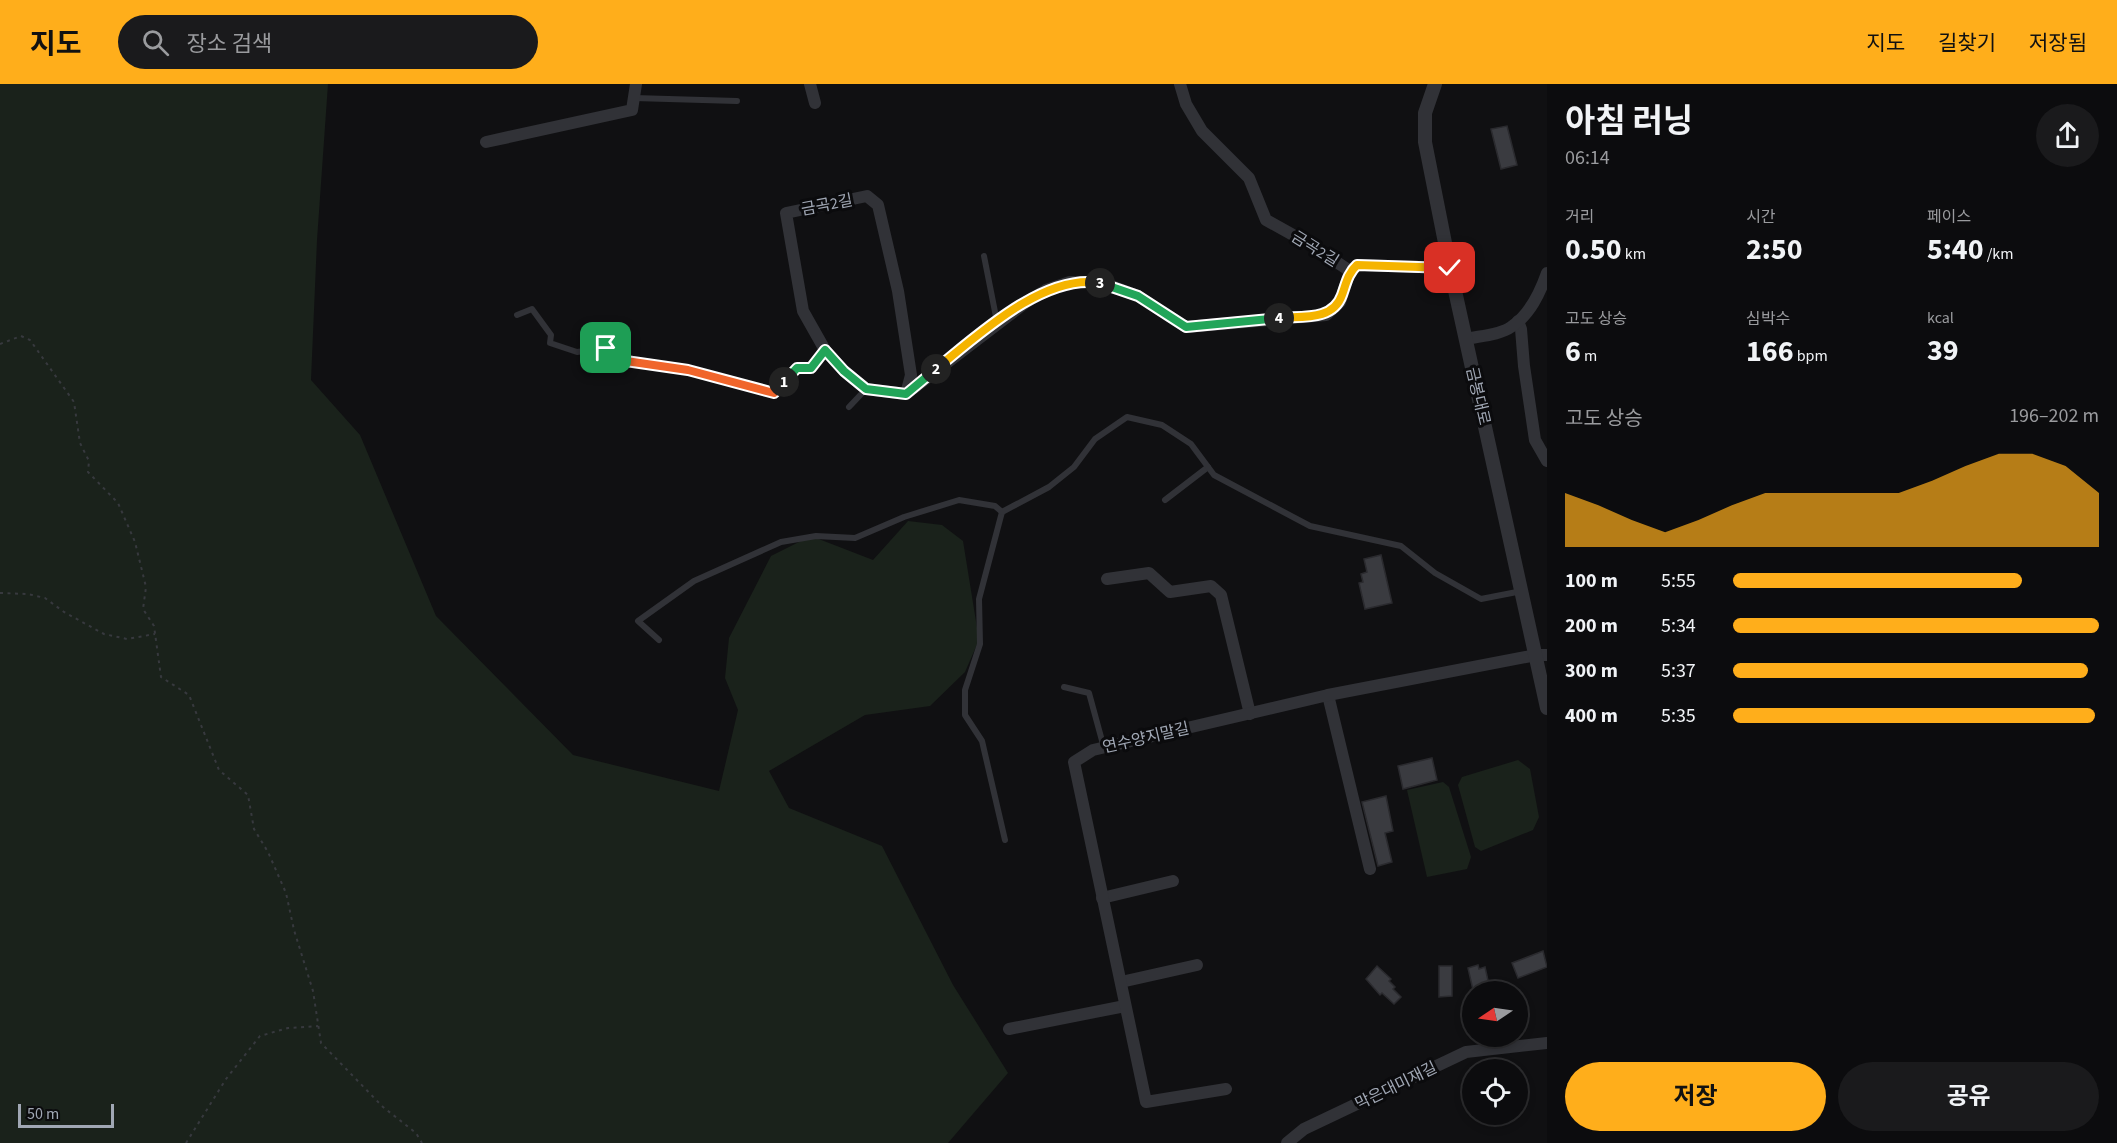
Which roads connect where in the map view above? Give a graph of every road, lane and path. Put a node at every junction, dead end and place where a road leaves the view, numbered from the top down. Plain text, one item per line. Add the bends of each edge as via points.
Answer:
1 (636, 84) edge
2 (810, 84) edge
3 (1180, 84) edge
4 (1435, 84) edge
5 (634, 98) junction
6 (737, 101) dead end
7 (815, 103) dead end
8 (486, 142) dead end
9 (984, 256) dead end
10 (1450, 268) junction
11 (1350, 271) junction
12 (1547, 273) edge
13 (517, 315) dead end
14 (1518, 321) junction
15 (997, 322) junction
16 (1466, 339) junction
17 (0, 344) edge
18 (825, 350) junction
19 (866, 389) junction
20 (906, 394) junction
21 (849, 408) dead end
22 (1547, 461) edge
23 (1208, 466) junction
24 (1165, 500) dead end
25 (1002, 512) junction
26 (1107, 579) dead end
27 (1522, 591) junction
28 (0, 593) edge
29 (155, 634) junction
30 (659, 640) dead end
31 (1541, 655) edge
32 (1064, 687) dead end
33 (1328, 695) junction
34 (1547, 708) edge
35 (1250, 714) junction
36 (1104, 748) junction
37 (1005, 840) dead end
38 (1370, 869) dead end
39 (1173, 881) dead end
40 (1102, 898) junction
41 (1197, 965) dead end
42 (1121, 982) junction
43 (1125, 1006) junction
44 (319, 1026) junction
45 (1009, 1029) dead end
46 (1547, 1043) edge
47 (1226, 1089) dead end
48 (186, 1143) edge
49 (422, 1143) edge
50 (1287, 1143) edge

1 - 5 street
2 - 7 street
3 - 11 street, 금곡2길 via 1186,104 1202,130 1249,178 1266,220
4 - 10 street, 금봉대로 via 1425,112 1425,142
5 - 6 lane
5 - 8 street via 632,110
9 - 15 lane
10 - 11 street, 금곡2길 via 1357,265
10 - 16 street, 금봉대로
11 - 15 street, 금곡2길 via 1340,302 1326,315 1186,327 1138,296 1112,286 1070,282 1046,290
12 - 14 street via 1541,292
13 - 18 lane via 532,309 551,335 550,343 577,352 606,348 619,360 688,370 774,393 797,368 811,368
14 - 16 street via 1510,328
14 - 22 street via 1535,440
15 - 20 street, 금곡2길
16 - 27 street, 금봉대로
17 - 29 path via 21,336 30,340 74,402 80,443 89,461 88,472 118,503 135,542 146,587 142,609
18 - 19 street, 금곡2길
18 - 20 street, 금곡2길 via 803,311 786,213 867,196 878,205 897,291 911,375
19 - 20 street
19 - 21 lane
23 - 24 lane
23 - 25 lane via 1191,444 1162,425 1127,417 1095,439 1074,467 1049,487
23 - 27 lane via 1214,475 1310,526 1401,546 1435,573 1481,599
25 - 30 lane via 995,506 959,500 855,538 816,536 781,542 694,581 638,621
25 - 37 lane via 979,599 980,644 965,690 966,715 982,741
26 - 35 street via 1149,573 1170,592 1211,586 1221,596
27 - 31 street, 금봉대로
28 - 29 path via 45,598 104,634 127,639
29 - 44 path via 161,677 189,695 219,770 248,795 254,829 286,893
31 - 33 street, 연수양지말길
31 - 34 street, 금봉대로
32 - 36 lane via 1089,693
33 - 35 street, 연수양지말길
33 - 38 street
35 - 36 street, 연수양지말길
36 - 40 street, 연수양지말길 via 1074,762
39 - 40 street
40 - 42 street, 연수양지말길
41 - 42 street
42 - 43 street, 연수양지말길
43 - 45 street
43 - 47 street, 연수양지말길 via 1146,1102
44 - 48 path via 288,1028 260,1036 226,1079
44 - 49 path via 321,1043
46 - 50 street, 막은대미재길 via 1466,1052 1304,1129

